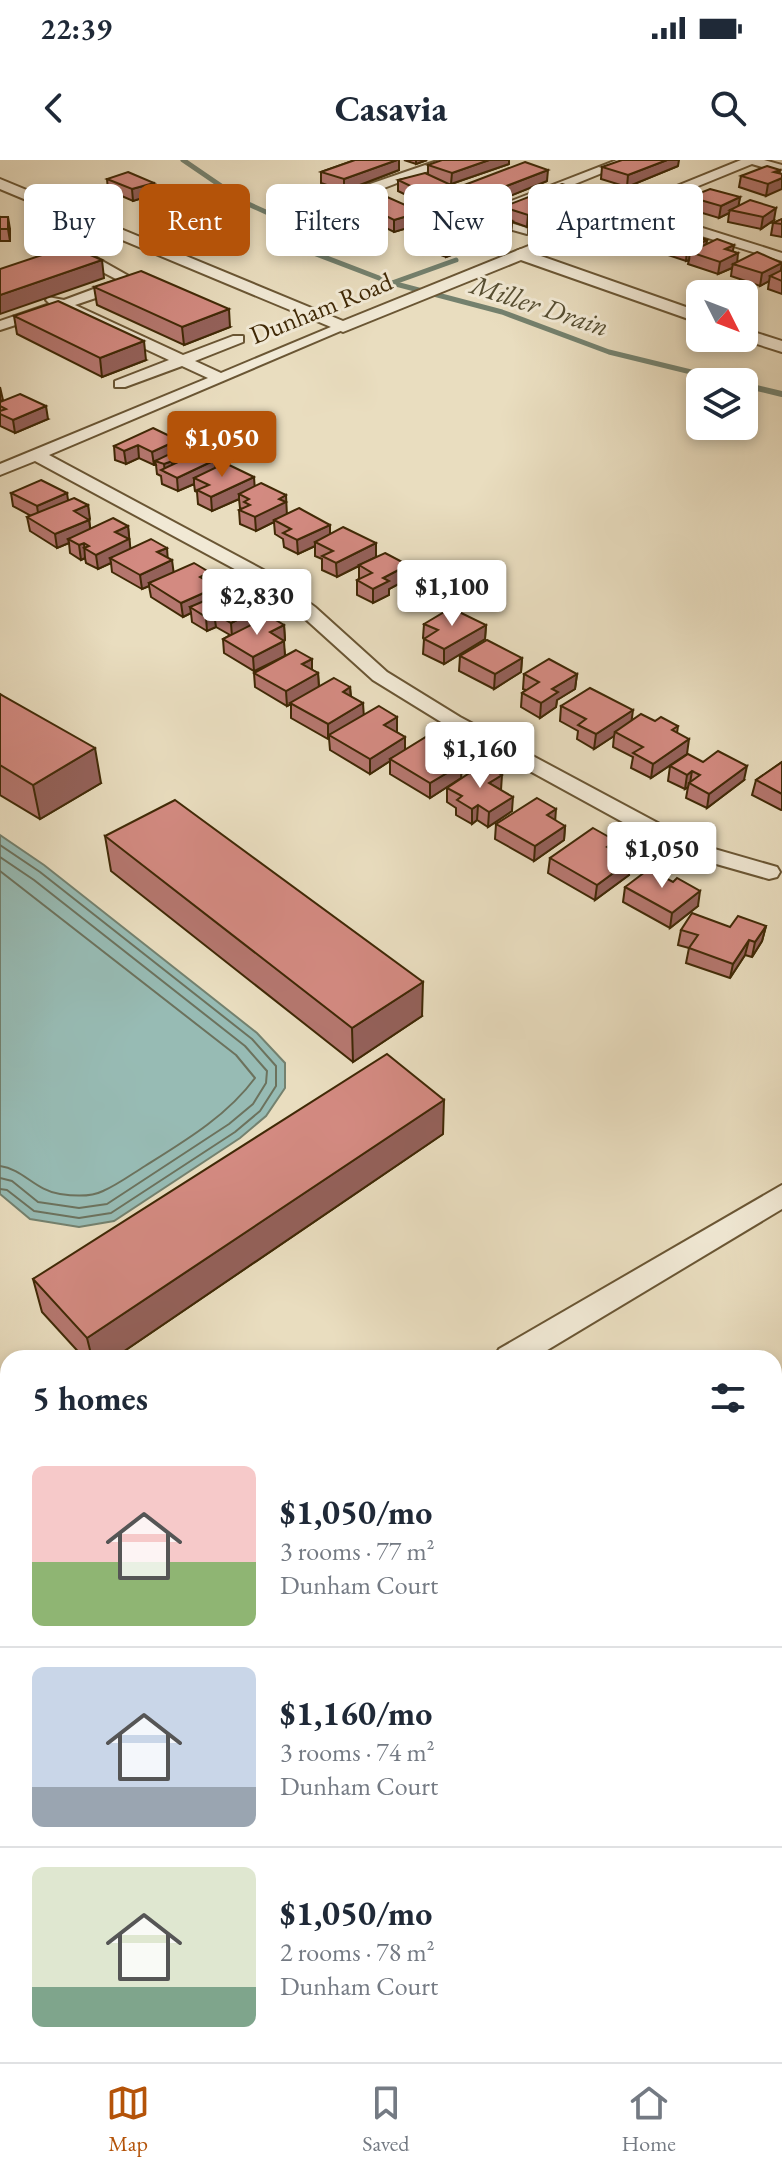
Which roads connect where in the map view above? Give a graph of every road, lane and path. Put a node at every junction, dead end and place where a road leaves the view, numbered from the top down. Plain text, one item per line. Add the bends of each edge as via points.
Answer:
1 (451, 160) edge
2 (628, 160) edge
3 (751, 160) edge
4 (782, 169) edge
5 (0, 184) edge
6 (384, 184) edge
7 (568, 184) edge
8 (694, 184) edge
9 (512, 228) edge
10 (703, 229) edge
11 (522, 231) dead end
12 (528, 251) edge
13 (521, 254) junction
14 (782, 257) edge
15 (90, 260) edge
16 (59, 302) junction
17 (686, 313) edge
18 (0, 326) edge
19 (343, 327) junction
20 (238, 339) dead end
21 (758, 339) edge
22 (782, 347) edge
23 (182, 360) junction
24 (218, 377) junction
25 (120, 384) dead end
26 (36, 455) junction
27 (2, 467) edge
28 (769, 872) dead end
29 (782, 1196) edge
30 (522, 1350) edge

1 - 6 street
2 - 7 street
3 - 4 street
3 - 8 street, Dunham Road
5 - 19 street
9 - 11 street
10 - 14 street
12 - 13 street, Dunham Road
13 - 17 street
13 - 19 street, Dunham Road
15 - 16 street via 127,279
16 - 18 street
16 - 23 street
19 - 24 street, Dunham Road
20 - 23 street
21 - 22 street
23 - 24 street
23 - 25 street
24 - 26 street, Dunham Road
26 - 27 street, Dunham Road
26 - 28 street via 261,576 380,676 444,716 689,849
29 - 30 street

